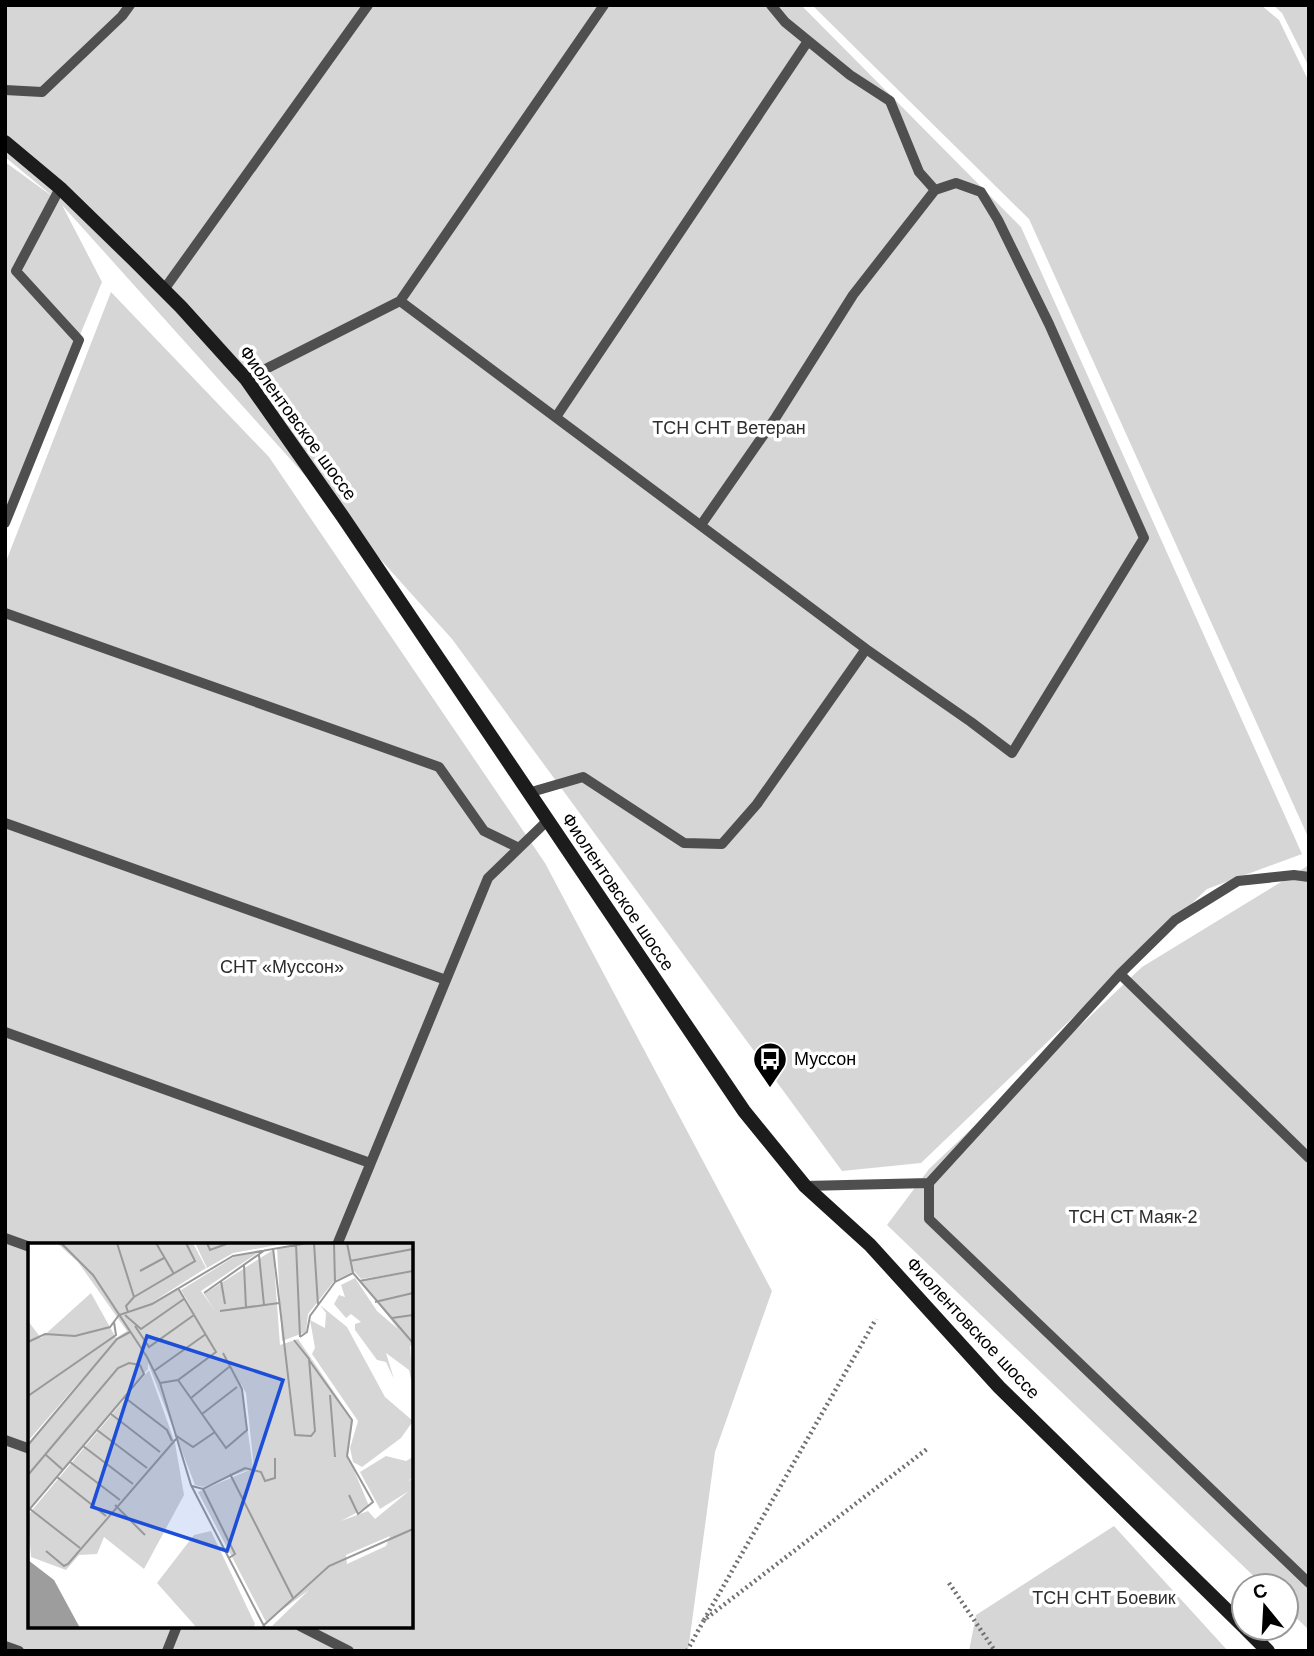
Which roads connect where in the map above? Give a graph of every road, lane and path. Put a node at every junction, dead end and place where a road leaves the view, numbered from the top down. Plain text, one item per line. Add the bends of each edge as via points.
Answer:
1 (130, 5) edge
2 (368, 5) edge
3 (604, 5) edge
4 (771, 5) edge
5 (808, 41) junction
6 (5, 90) edge
7 (5, 142) edge
8 (60, 188) junction
9 (935, 190) junction
10 (10, 272) edge
11 (163, 291) junction
12 (400, 301) junction
13 (246, 379) junction
14 (556, 417) junction
15 (5, 523) edge
16 (701, 525) junction
17 (5, 613) edge
18 (866, 649) junction
19 (528, 793) junction
20 (547, 821) junction
21 (5, 823) edge
22 (519, 848) junction
23 (1309, 877) edge
24 (1120, 974) junction
25 (446, 979) junction
26 (5, 1032) edge
27 (1309, 1158) edge
28 (370, 1163) junction
29 (929, 1183) junction
30 (805, 1186) junction
31 (5, 1238) edge
32 (338, 1243) edge
33 (28, 1246) edge
34 (876, 1320) dead end
35 (5, 1440) edge
36 (28, 1448) edge
37 (927, 1450) dead end
38 (949, 1583) dead end
39 (1309, 1583) edge
40 (1230, 1613) edge
41 (704, 1620) junction
42 (176, 1628) edge
43 (304, 1628) edge
44 (5, 1646) edge
45 (19, 1651) edge
46 (166, 1651) edge
47 (349, 1651) edge
48 (687, 1651) edge
49 (995, 1651) edge

1 - 6 lane via 42,92
2 - 11 lane
3 - 12 lane
4 - 5 lane
5 - 9 lane via 890,101 919,172
5 - 14 lane
7 - 8 main road, Фиолентовское шоссе
8 - 10 lane
8 - 11 main road, Фиолентовское шоссе
9 - 16 lane via 853,295
9 - 18 lane via 956,183 981,192 998,220 1144,538 1012,753
10 - 15 lane via 79,340
11 - 13 main road, Фиолентовское шоссе
12 - 13 lane
12 - 14 lane
13 - 19 main road, Фиолентовское шоссе
14 - 16 lane
16 - 18 lane
17 - 22 lane via 439,767 484,831
18 - 19 lane via 757,804 722,844 684,843 583,777
19 - 20 main road, Фиолентовское шоссе
20 - 22 lane
20 - 30 main road, Фиолентовское шоссе via 744,1111
21 - 25 lane
22 - 25 lane via 488,878
23 - 24 lane via 1238,881 1175,920
24 - 27 lane
24 - 29 lane
25 - 28 lane
26 - 28 lane
28 - 32 lane
29 - 30 lane
29 - 39 lane via 929,1219
30 - 40 main road, Фиолентовское шоссе via 870,1245 999,1387
31 - 33 lane
34 - 41 path
35 - 36 lane
37 - 41 path
38 - 49 path
41 - 48 path
42 - 46 lane
43 - 47 lane
44 - 45 lane

